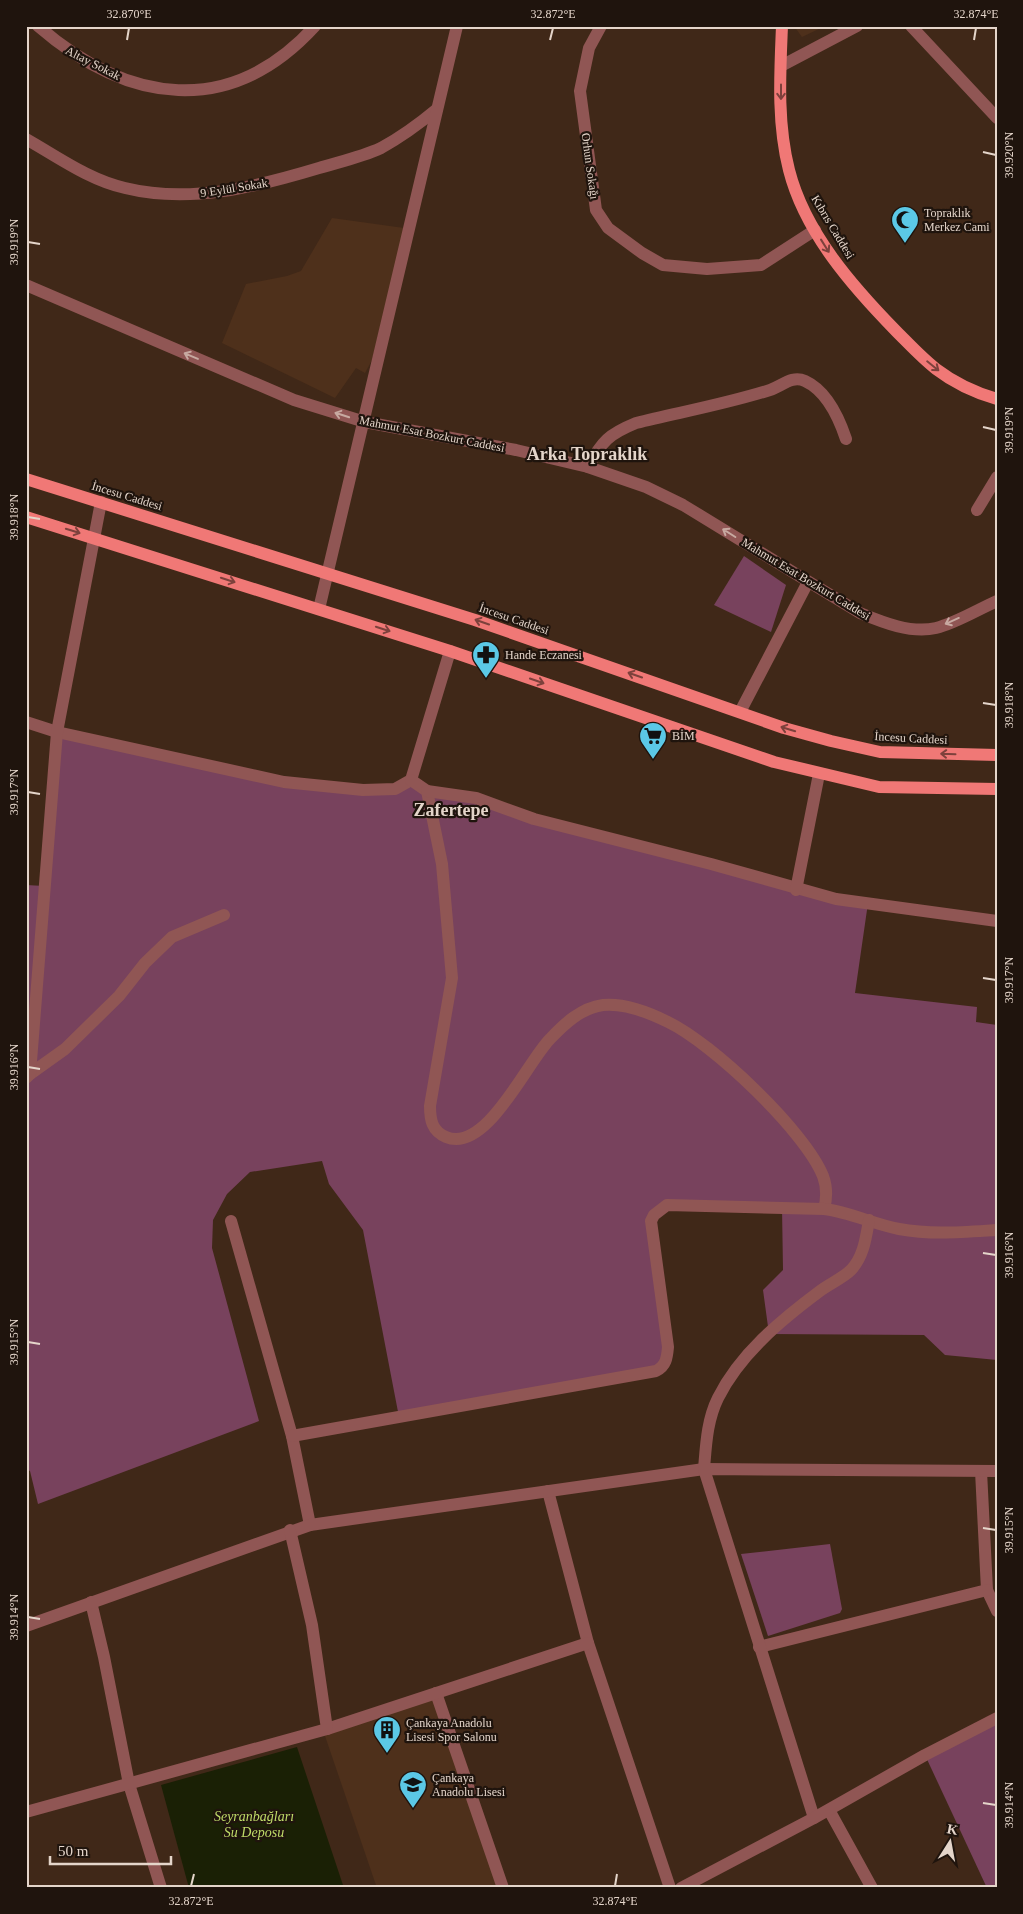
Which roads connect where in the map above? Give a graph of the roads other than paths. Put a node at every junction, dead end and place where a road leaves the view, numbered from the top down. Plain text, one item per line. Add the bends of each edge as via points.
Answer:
1 (38, 26) edge
2 (315, 26) edge
3 (457, 26) edge
4 (602, 26) edge
5 (782, 26) edge
6 (858, 26) edge
7 (911, 26) edge
8 (781, 66) junction
9 (437, 110) junction
10 (997, 118) edge
11 (26, 139) edge
12 (815, 230) junction
13 (26, 284) edge
14 (997, 399) edge
15 (365, 422) junction
16 (846, 439) dead end
17 (588, 467) junction
18 (997, 477) edge
19 (26, 479) edge
20 (101, 502) junction
21 (978, 510) dead end
22 (26, 516) edge
23 (94, 537) junction
24 (330, 572) junction
25 (808, 582) junction
26 (997, 601) edge
27 (319, 609) junction
28 (450, 651) junction
29 (740, 712) junction
30 (26, 722) edge
31 (57, 732) junction
32 (997, 755) edge
33 (819, 774) junction
34 (411, 780) junction
35 (997, 789) edge
36 (427, 791) junction
37 (796, 890) junction
38 (224, 915) dead end
39 (997, 921) edge
40 (28, 1076) edge
41 (824, 1209) junction
42 (869, 1220) junction
43 (230, 1221) dead end
44 (997, 1230) edge
45 (292, 1436) junction
46 (704, 1469) junction
47 (997, 1470) edge
48 (981, 1471) junction
49 (548, 1491) junction
50 (310, 1525) junction
51 (290, 1530) junction
52 (987, 1590) junction
53 (91, 1602) junction
54 (997, 1611) edge
55 (26, 1626) edge
56 (588, 1644) junction
57 (759, 1647) junction
58 (436, 1693) junction
59 (997, 1718) edge
60 (327, 1729) junction
61 (129, 1784) junction
62 (829, 1810) junction
63 (26, 1812) edge
64 (814, 1818) junction
65 (161, 1888) edge
66 (503, 1888) edge
67 (670, 1888) edge
68 (681, 1888) edge
69 (872, 1888) edge

1 - 2 street, Altay Sokak via 61,46 120,78 178,92 221,87 269,67
3 - 9 street
4 - 12 street, Orhun Sokağı via 590,48 580,91 596,210 608,228 663,265 706,269 761,265
5 - 8 main road, Kıbrıs Caddesi
6 - 8 street
7 - 10 street
8 -> 12 main road, Kıbrıs Caddesi via 781,125 789,171
9 - 11 street, 9 Eylül Sokak via 380,149 260,186 186,195 124,188 90,176
9 - 15 street
12 -> 14 main road, Kıbrıs Caddesi via 835,262 873,308 915,350 960,384
15 -> 13 street, Mahmut Esat Bozkurt Caddesi via 294,400
15 - 17 street, Mahmut Esat Bozkurt Caddesi
15 - 24 street
16 - 17 street via 838,417 823,396 806,381 796,379 764,392 636,423 606,438
25 -> 17 street, Mahmut Esat Bozkurt Caddesi via 683,505 646,487
18 - 21 street
19 - 20 main road, İncesu Caddesi
20 - 23 street
20 - 24 main road, İncesu Caddesi
22 -> 23 main road
23 -> 27 main road
23 - 31 street
24 - 27 street
29 -> 24 main road, İncesu Caddesi
26 -> 25 street, Mahmut Esat Bozkurt Caddesi via 936,628 902,627 860,613
25 - 29 street
27 -> 28 main road
28 -> 33 main road via 774,762
28 - 34 street
32 -> 29 main road, İncesu Caddesi via 880,752 831,741
30 - 31 street
31 - 34 street via 284,782 363,790 395,789
31 - 40 street
33 - 35 main road via 879,787
33 - 37 street
34 - 36 street
36 - 37 street via 476,798 534,819 711,864
36 - 41 street via 442,864 452,978 430,1106 434,1130 456,1140 465,1139 476,1132 510,1096 548,1041 570,1020 588,1009 604,1005 627,1008 670,1023 701,1043 774,1107 795,1132 822,1174 826,1190
37 - 39 street via 836,899
38 - 40 street via 172,937 65,1049
41 - 42 street
41 - 45 street via 668,1205 654,1215 651,1221 668,1347 666,1362 656,1371
42 - 44 street via 921,1232
42 - 46 street via 865,1245 851,1270 784,1319 750,1352 731,1377 711,1418
43 - 45 street
45 - 50 street
46 - 48 street
46 - 49 street
46 - 57 street
47 - 48 street
48 - 52 street
49 - 50 street
49 - 56 street
50 - 51 street
51 - 53 street
51 - 60 street via 312,1625
52 - 54 street
52 - 57 street
53 - 55 street
53 - 61 street
56 - 58 street
56 - 67 street
57 - 64 street
58 - 60 street
58 - 66 street
59 - 62 street via 918,1758
60 - 61 street
61 - 63 street
61 - 65 street
62 - 64 street
62 - 69 street
64 - 68 street

